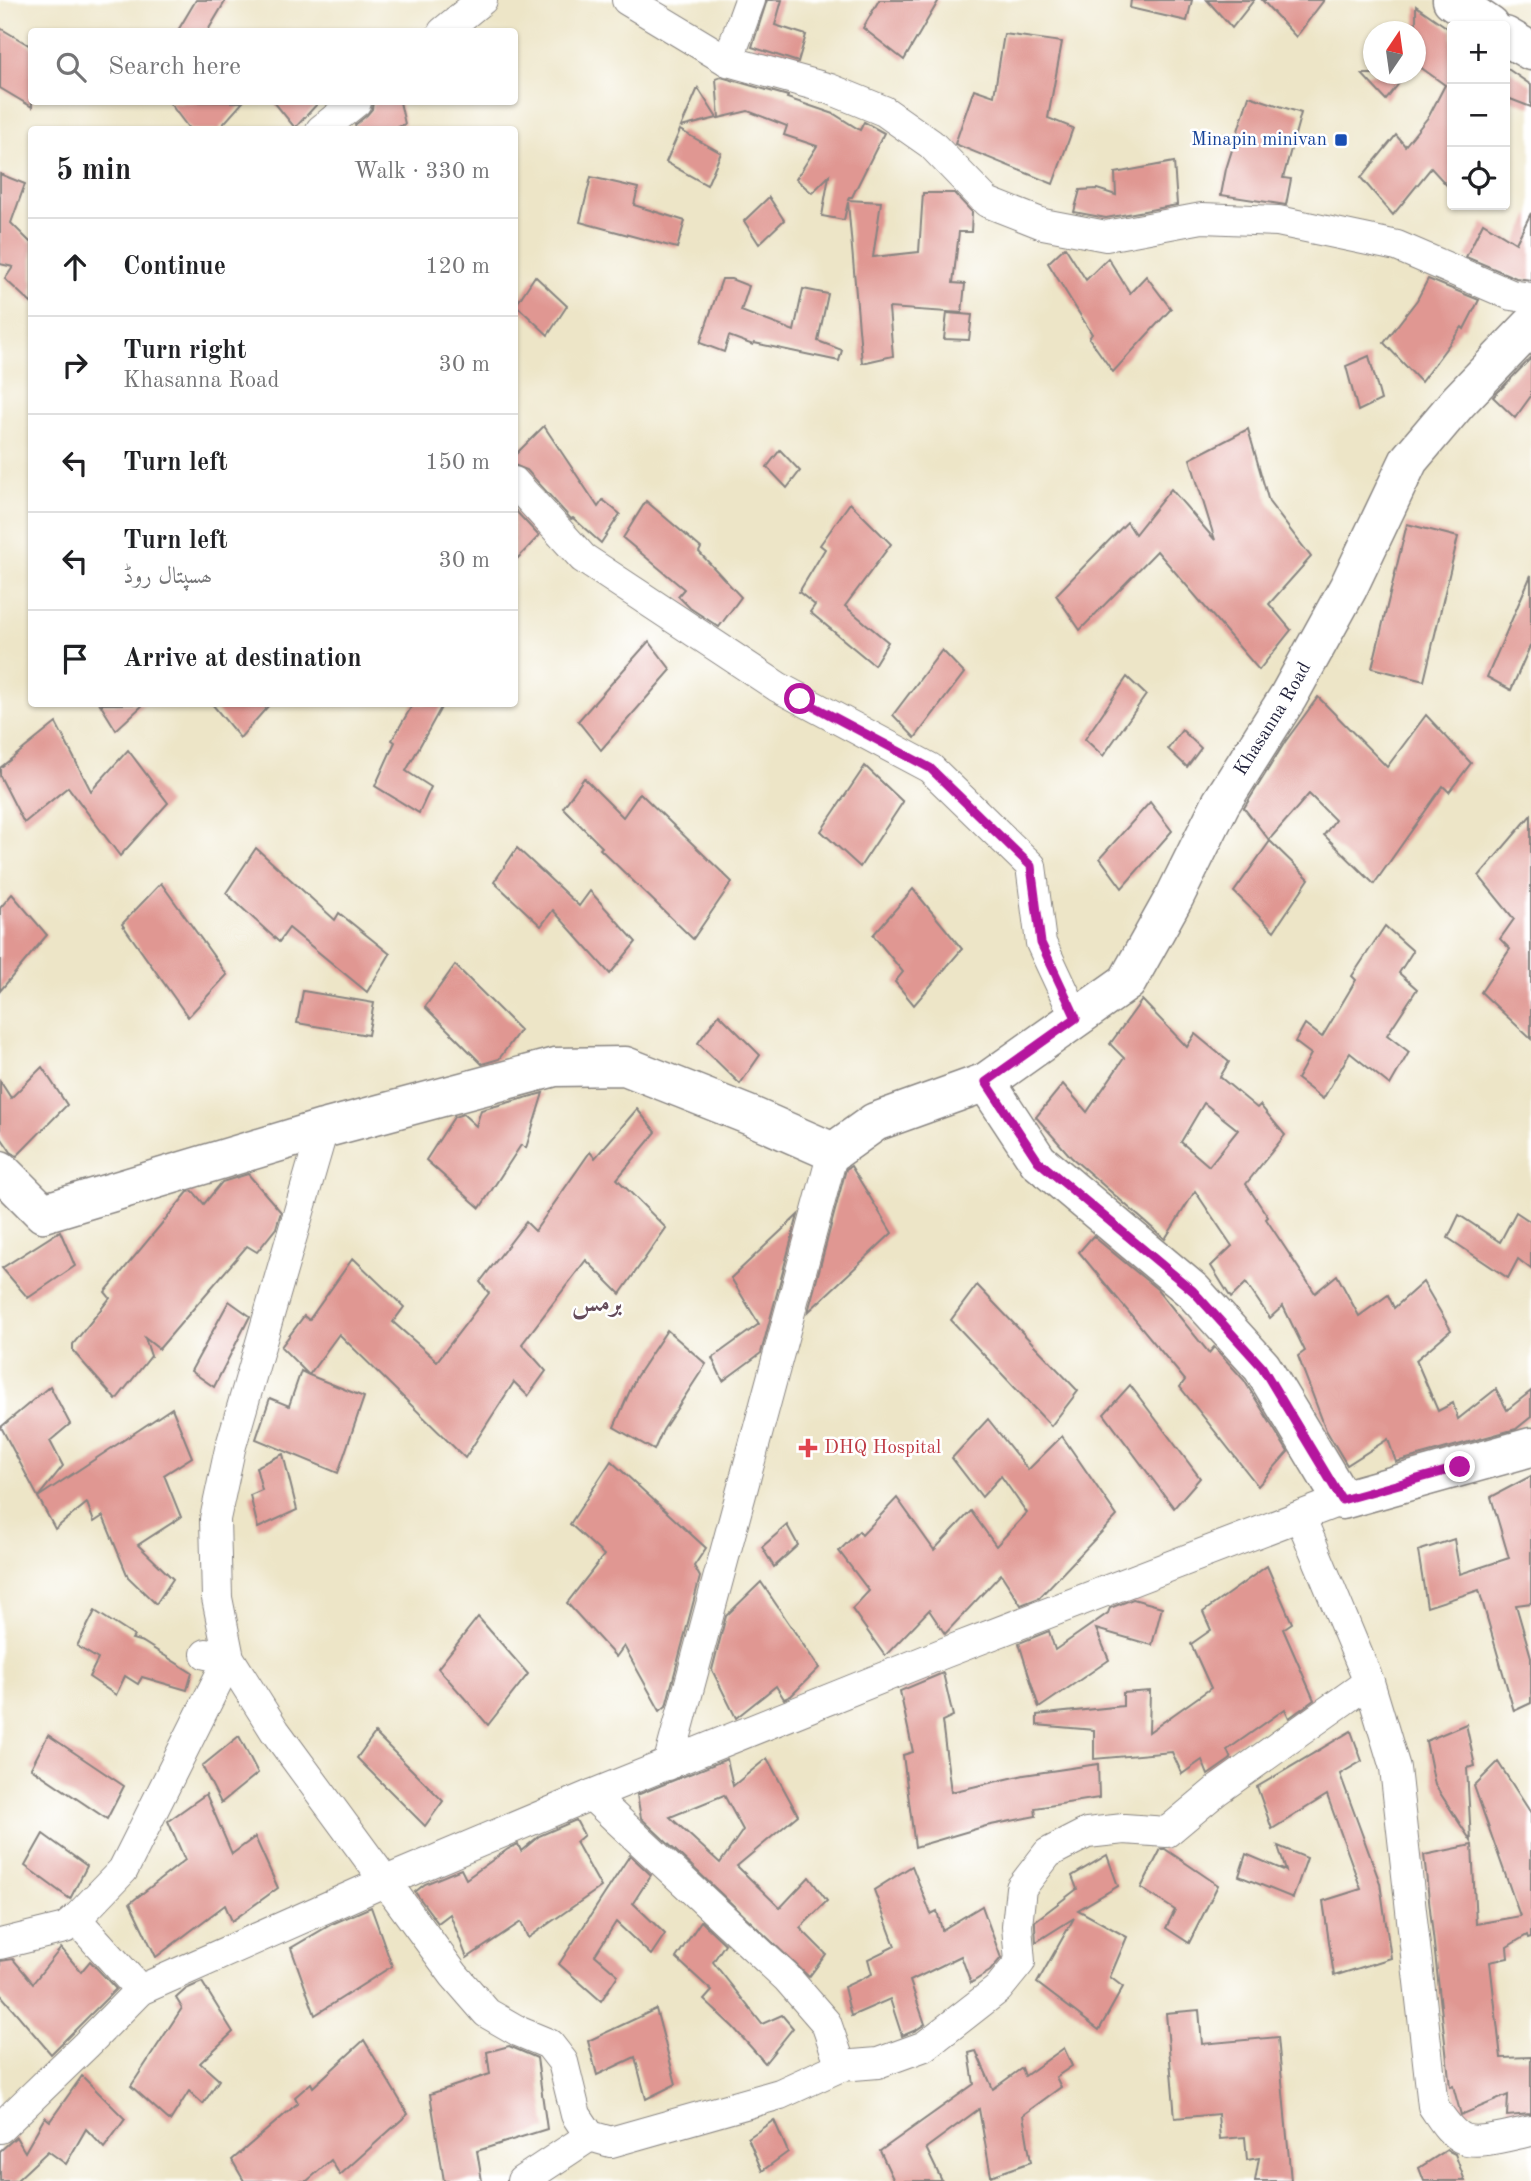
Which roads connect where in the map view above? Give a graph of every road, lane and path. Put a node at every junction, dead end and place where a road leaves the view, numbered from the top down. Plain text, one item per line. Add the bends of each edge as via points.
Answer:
1 (482, 0) edge
2 (627, 0) edge
3 (750, 0) edge
4 (1452, 0) edge
5 (1483, 21) edge
6 (448, 28) edge
7 (1510, 39) edge
8 (1531, 51) edge
9 (728, 61) junction
10 (352, 105) edge
11 (326, 126) edge
12 (1531, 298) edge
13 (1531, 326) edge
14 (518, 486) edge
15 (1076, 1018) junction
16 (986, 1082) junction
17 (323, 1129) junction
18 (833, 1152) junction
19 (0, 1170) edge
20 (1531, 1447) edge
21 (1342, 1500) junction
22 (1300, 1516) junction
23 (218, 1656) junction
24 (1369, 1682) junction
25 (668, 1765) junction
26 (591, 1796) junction
27 (386, 1881) junction
28 (76, 1919) junction
29 (0, 1944) edge
30 (140, 1990) junction
31 (841, 2066) junction
32 (0, 2128) edge
33 (1531, 2131) edge
34 (590, 2136) junction
35 (522, 2181) edge

1 - 6 street
2 - 9 street
3 - 9 street
4 - 5 street
7 - 8 street
9 - 12 street via 830,89 884,111 931,144 987,202 1043,225 1105,236 1202,218 1278,221 1397,246 1511,295
10 - 11 street
13 - 15 street, Khasanna Road via 1409,460 1348,588 1288,697 1220,803 1127,982
14 - 15 street via 583,558 778,687 930,768 1031,866 1041,943
15 - 16 street, Khasanna Road
16 - 18 street, Khasanna Road via 875,1122
16 - 21 street via 1038,1161 1193,1291 1262,1367
17 - 18 street via 555,1067 625,1066
17 - 19 street via 43,1213
17 - 23 street via 230,1449 215,1519
18 - 25 street
20 - 21 street
21 - 22 street
22 - 24 street
22 - 25 street
23 - 27 street
23 - 28 street via 123,1870
24 - 31 street via 1216,1791 1167,1832 1124,1829 1087,1833 1048,1853 1021,1888 1020,1962 998,1989 925,2046 878,2063
24 - 33 street via 1395,1768 1433,2106 1464,2140
25 - 26 street
26 - 27 street
26 - 31 street via 787,1978 825,2023
27 - 30 street
27 - 34 street via 487,2013 549,2044 562,2062 576,2115
28 - 29 street via 65,1928
28 - 30 street
30 - 32 street
31 - 34 street via 780,2094 676,2124 611,2142
34 - 35 street

